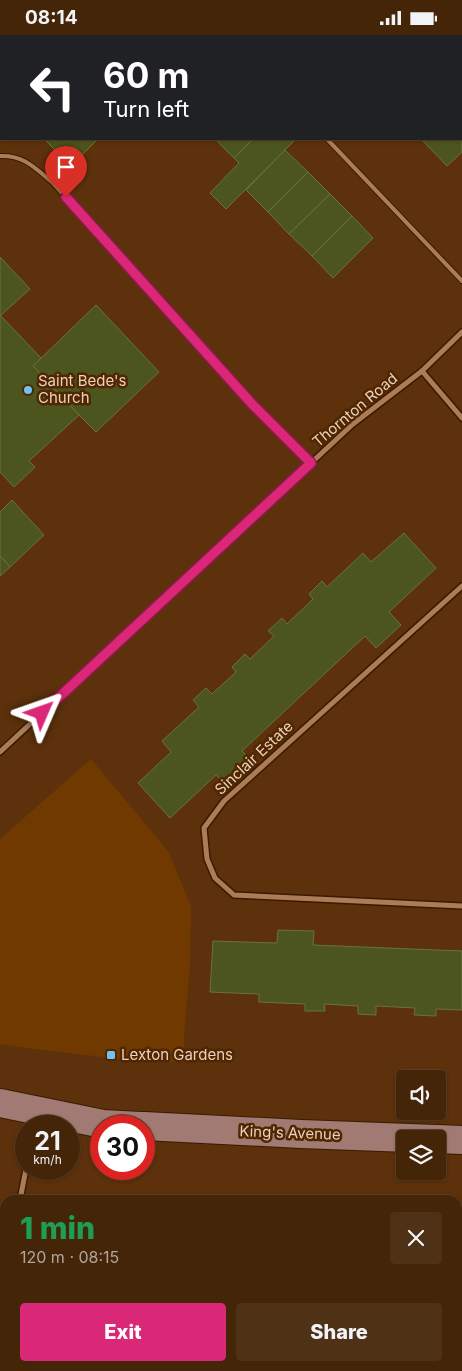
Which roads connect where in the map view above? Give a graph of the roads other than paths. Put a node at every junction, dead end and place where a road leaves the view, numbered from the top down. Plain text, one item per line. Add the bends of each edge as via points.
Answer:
1 (328, 140) edge
2 (0, 156) edge
3 (462, 281) edge
4 (462, 332) edge
5 (422, 371) junction
6 (462, 418) edge
7 (311, 463) junction
8 (462, 586) edge
9 (0, 752) edge
10 (462, 906) edge
11 (0, 1103) edge
12 (90, 1122) edge
13 (155, 1127) edge
14 (396, 1138) edge
15 (446, 1139) edge
16 (462, 1140) edge
17 (24, 1180) edge
18 (21, 1195) edge

1 - 3 lane
2 - 7 lane via 28,162 52,182 252,404
4 - 5 street, Thornton Road
5 - 6 street
5 - 7 street, Thornton Road via 353,424
7 - 9 street, Thornton Road
8 - 10 street, Sinclair Estate via 224,801 204,827 207,859 215,878 234,895
11 - 12 main road, King's Avenue via 36,1114
13 - 14 main road, King's Avenue
15 - 16 main road, King's Avenue
17 - 18 street

